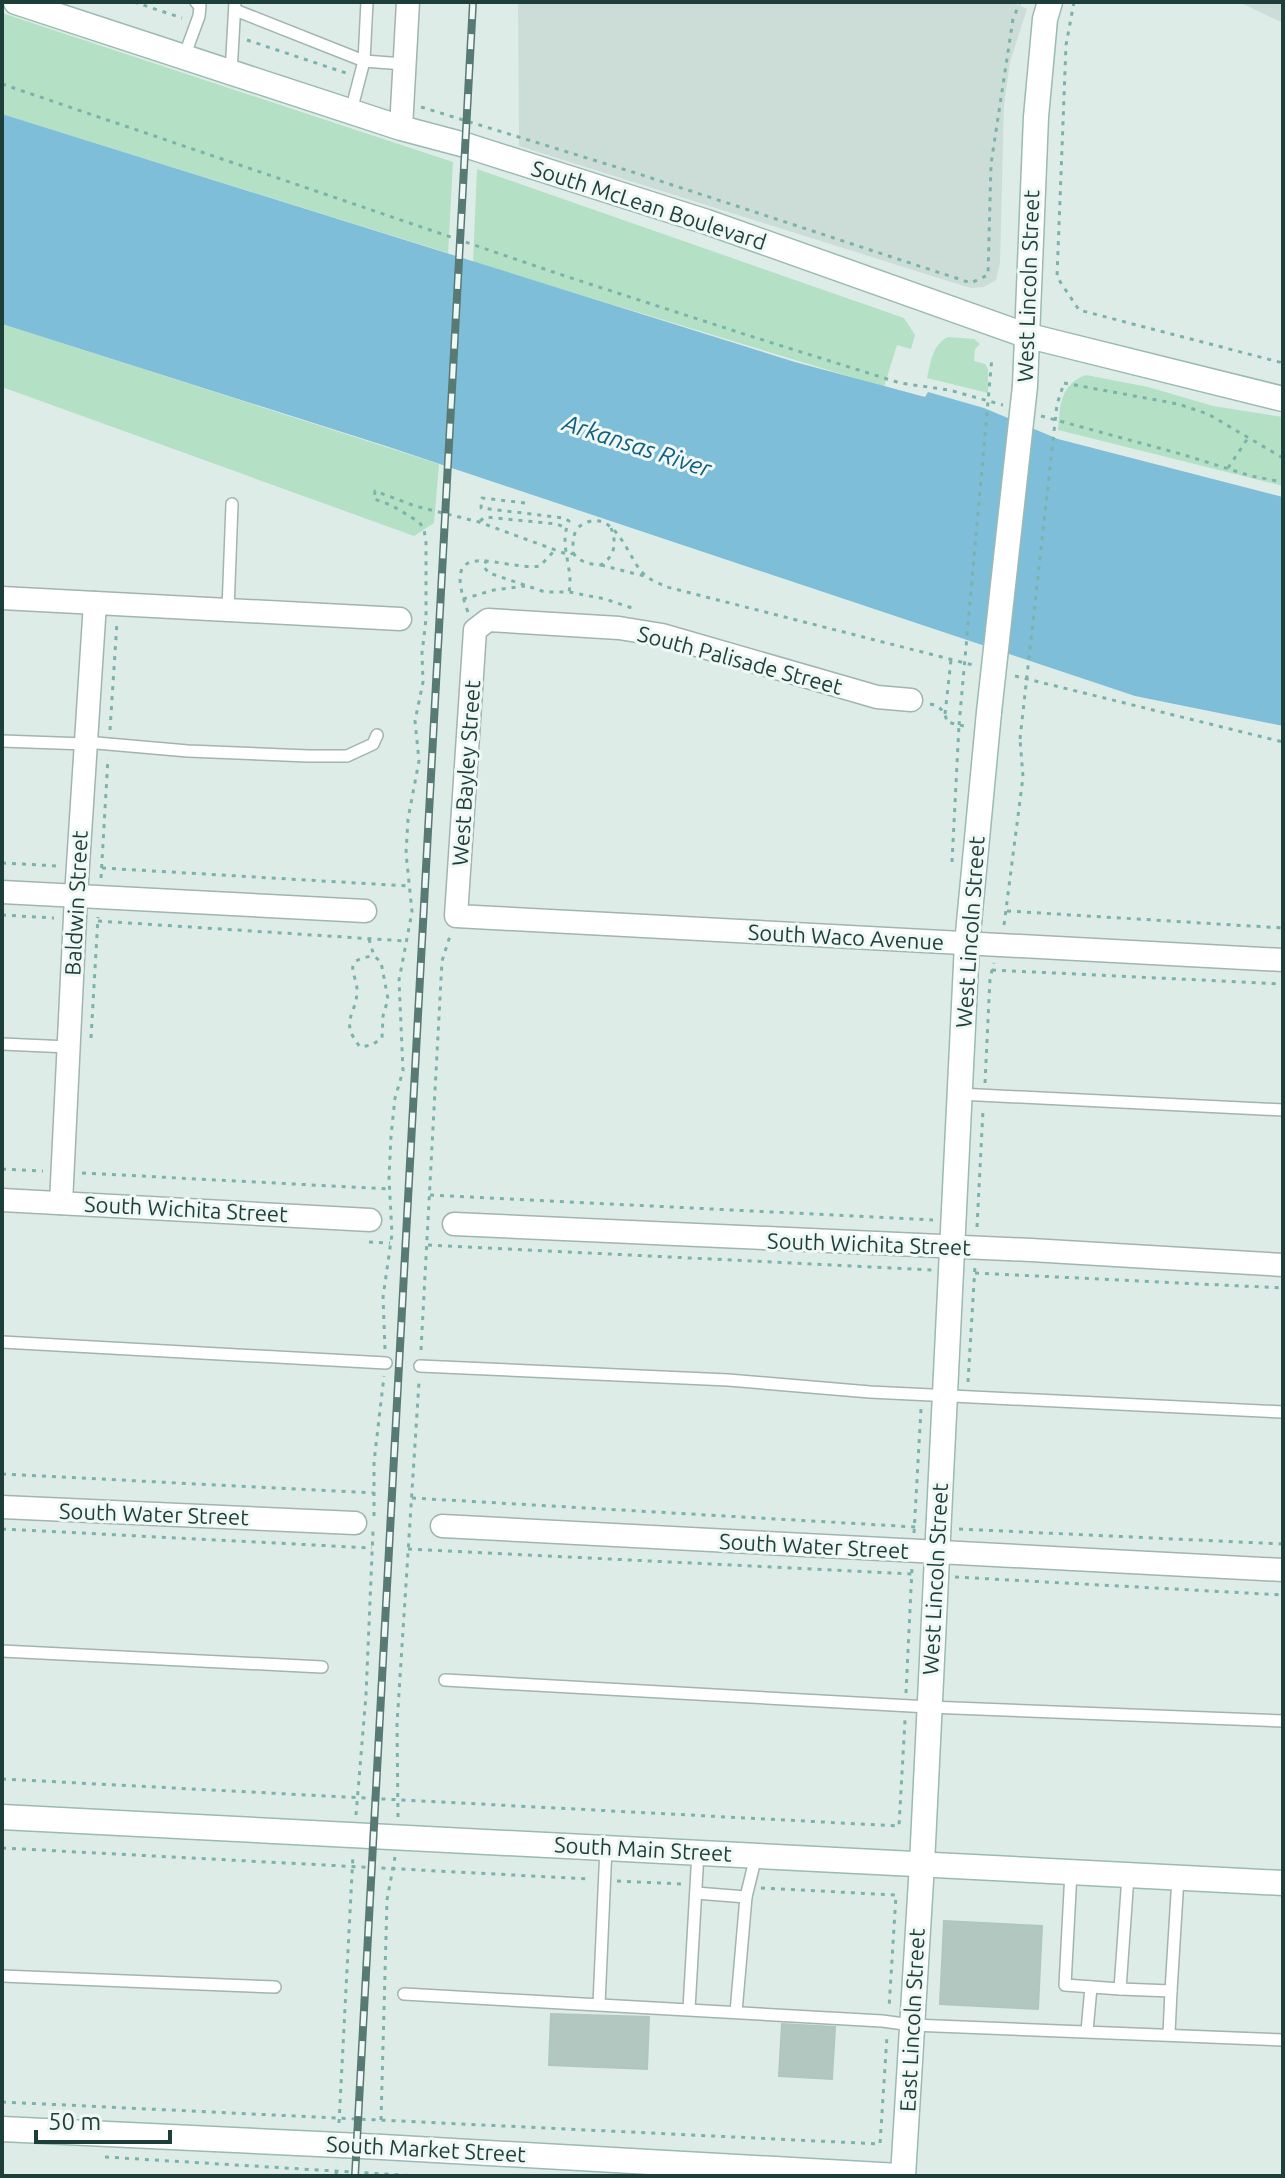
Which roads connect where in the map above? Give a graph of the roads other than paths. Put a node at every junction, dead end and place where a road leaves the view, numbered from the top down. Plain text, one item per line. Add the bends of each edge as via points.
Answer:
1 (16, 2) edge
2 (196, 2) edge
3 (367, 2) edge
4 (408, 2) edge
5 (1050, 2) edge
6 (235, 6) edge
7 (184, 57) junction
8 (364, 61) junction
9 (404, 64) junction
10 (231, 73) junction
11 (351, 112) junction
12 (401, 128) junction
13 (1025, 335) junction
14 (1283, 399) edge
15 (232, 504) dead end
16 (2, 598) edge
17 (95, 603) junction
18 (228, 610) junction
19 (400, 619) dead end
20 (475, 630) joint
21 (911, 700) road end
22 (377, 735) dead end
23 (2, 741) edge
24 (85, 743) junction
25 (2, 892) edge
26 (76, 896) junction
27 (365, 911) dead end
28 (456, 916) joint
29 (967, 944) junction
30 (1283, 960) edge
31 (2, 1044) edge
32 (69, 1047) junction
33 (959, 1094) junction
34 (1283, 1110) edge
35 (2, 1200) edge
36 (61, 1203) junction
37 (370, 1220) dead end
38 (454, 1224) dead end
39 (940, 1259) junction
40 (1283, 1265) edge
41 (2, 1342) edge
42 (386, 1363) road end
43 (420, 1366) road end
44 (944, 1395) junction
45 (1283, 1412) edge
46 (2, 1507) edge
47 (355, 1523) dead end
48 (442, 1526) dead end
49 (935, 1564) junction
50 (1283, 1570) edge
51 (2, 1651) edge
52 (322, 1667) dead end
53 (445, 1680) dead end
54 (917, 1706) junction
55 (1283, 1721) edge
56 (2, 1817) edge
57 (606, 1847) junction
58 (698, 1852) junction
59 (756, 1855) junction
60 (922, 1864) junction
61 (1071, 1872) junction
62 (1128, 1875) junction
63 (1178, 1878) junction
64 (1283, 1883) edge
65 (696, 1889) junction
66 (747, 1892) junction
67 (2, 1976) edge
68 (275, 1987) dead end
69 (1091, 1987) junction
70 (1120, 1989) junction
71 (1171, 1991) junction
72 (404, 1994) dead end
73 (599, 2004) junction
74 (689, 2009) junction
75 (736, 2012) junction
76 (900, 2023) junction
77 (1087, 2031) junction
78 (1169, 2034) junction
79 (1283, 2040) edge
80 (2, 2129) edge
81 (901, 2176) edge

1 - 7 street, South McLean Boulevard
2 - 7 lane via 197,23
3 - 8 lane
4 - 9 street
5 - 13 street, West Lincoln Street via 1036,117
6 - 8 lane
6 - 10 lane
7 - 10 street, South McLean Boulevard
8 - 9 lane
8 - 11 lane
9 - 12 street
10 - 11 street, South McLean Boulevard
11 - 12 street, South McLean Boulevard
12 - 13 street, South McLean Boulevard via 707,222
13 - 14 street, South McLean Boulevard
13 - 29 street, West Lincoln Street, bridge via 1025,386
15 - 18 lane
16 - 17 street
17 - 18 street
17 - 24 street, Baldwin Street
18 - 19 street
20 - 21 street, South Palisade Street via 488,620 619,628 662,635 877,697
20 - 28 street, West Bayley Street
22 - 24 lane via 373,744 347,756
23 - 24 lane
24 - 26 street, Baldwin Street
25 - 26 street
26 - 27 street
26 - 32 street, Baldwin Street
28 - 29 street, South Waco Avenue
29 - 30 street, South Waco Avenue
29 - 33 street, West Lincoln Street
31 - 32 lane
32 - 36 street, Baldwin Street
33 - 34 lane
33 - 39 street, West Lincoln Street via 952,1220
35 - 36 street, South Wichita Street
36 - 37 street, South Wichita Street
38 - 39 street, South Wichita Street
39 - 40 street, South Wichita Street via 976,1248
39 - 44 street, West Lincoln Street
41 - 42 lane
43 - 44 lane
44 - 45 lane
44 - 49 street, West Lincoln Street
46 - 47 street, South Water Street
48 - 49 street, South Water Street
49 - 50 street, South Water Street
49 - 54 street, West Lincoln Street
51 - 52 lane
53 - 54 lane
54 - 55 lane
54 - 60 street, West Lincoln Street
56 - 57 street, South Main Street
57 - 58 street, South Main Street
57 - 73 lane
58 - 59 street, South Main Street
58 - 65 lane
59 - 60 street, South Main Street
59 - 66 lane
60 - 61 street, South Main Street
60 - 76 street, East Lincoln Street
61 - 62 street, South Main Street
61 - 69 lane via 1065,1985
62 - 63 street, South Main Street
62 - 70 lane
63 - 64 street, South Main Street
63 - 71 lane
65 - 66 lane
65 - 74 lane
66 - 75 lane
67 - 68 lane
69 - 70 lane
69 - 77 lane
70 - 71 lane
71 - 78 lane
72 - 73 lane
73 - 74 lane
74 - 75 lane
75 - 76 lane
76 - 77 lane
76 - 81 street, East Lincoln Street
77 - 78 lane
78 - 79 lane
80 - 81 street, South Market Street

